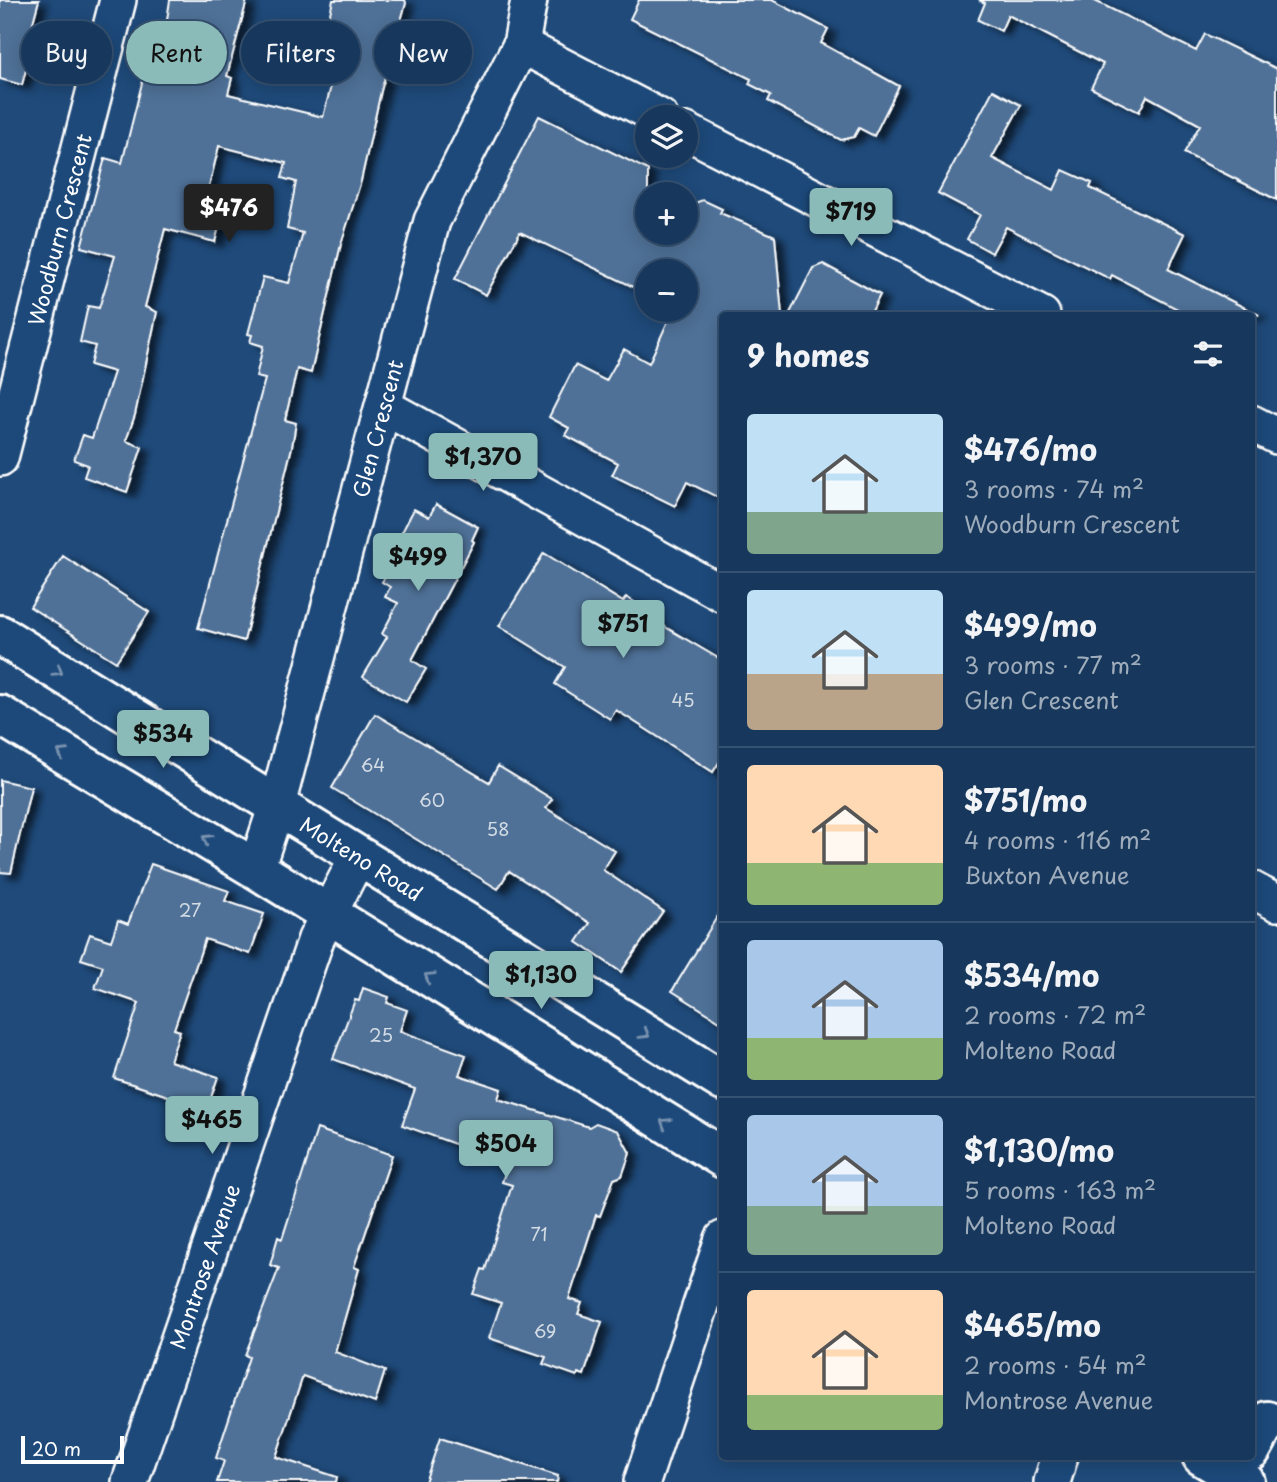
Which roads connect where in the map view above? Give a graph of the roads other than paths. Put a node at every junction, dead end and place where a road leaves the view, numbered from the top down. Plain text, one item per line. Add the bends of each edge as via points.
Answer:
1 (118, 0) edge
2 (529, 0) edge
3 (521, 45) junction
4 (637, 105) edge
5 (698, 137) edge
6 (1036, 312) edge
7 (385, 407) junction
8 (1255, 425) edge
9 (1277, 436) edge
10 (0, 458) edge
11 (719, 592) edge
12 (0, 635) edge
13 (0, 715) edge
14 (277, 805) junction
15 (357, 858) junction
16 (256, 869) junction
17 (1255, 891) edge
18 (1277, 904) edge
19 (327, 914) junction
20 (719, 1079) edge
21 (719, 1156) edge
22 (719, 1251) edge
23 (1059, 1460) edge
24 (130, 1482) edge
25 (642, 1482) edge
26 (1052, 1482) edge

1 - 10 street, Woodburn Crescent
2 - 3 street, Glen Crescent
3 - 4 street
3 - 7 street, Glen Crescent via 432,221
5 - 6 street
7 - 11 street
7 - 14 street, Glen Crescent
8 - 9 street
12 -> 14 street, Molteno Road
16 -> 13 street
14 - 15 street, Molteno Road
14 - 16 street, Glen Crescent
15 - 19 street, Montrose Avenue
15 -> 20 street, Molteno Road
16 - 19 street
17 - 18 street
21 -> 19 street
19 - 24 street, Montrose Avenue
22 - 25 street
23 - 26 street

